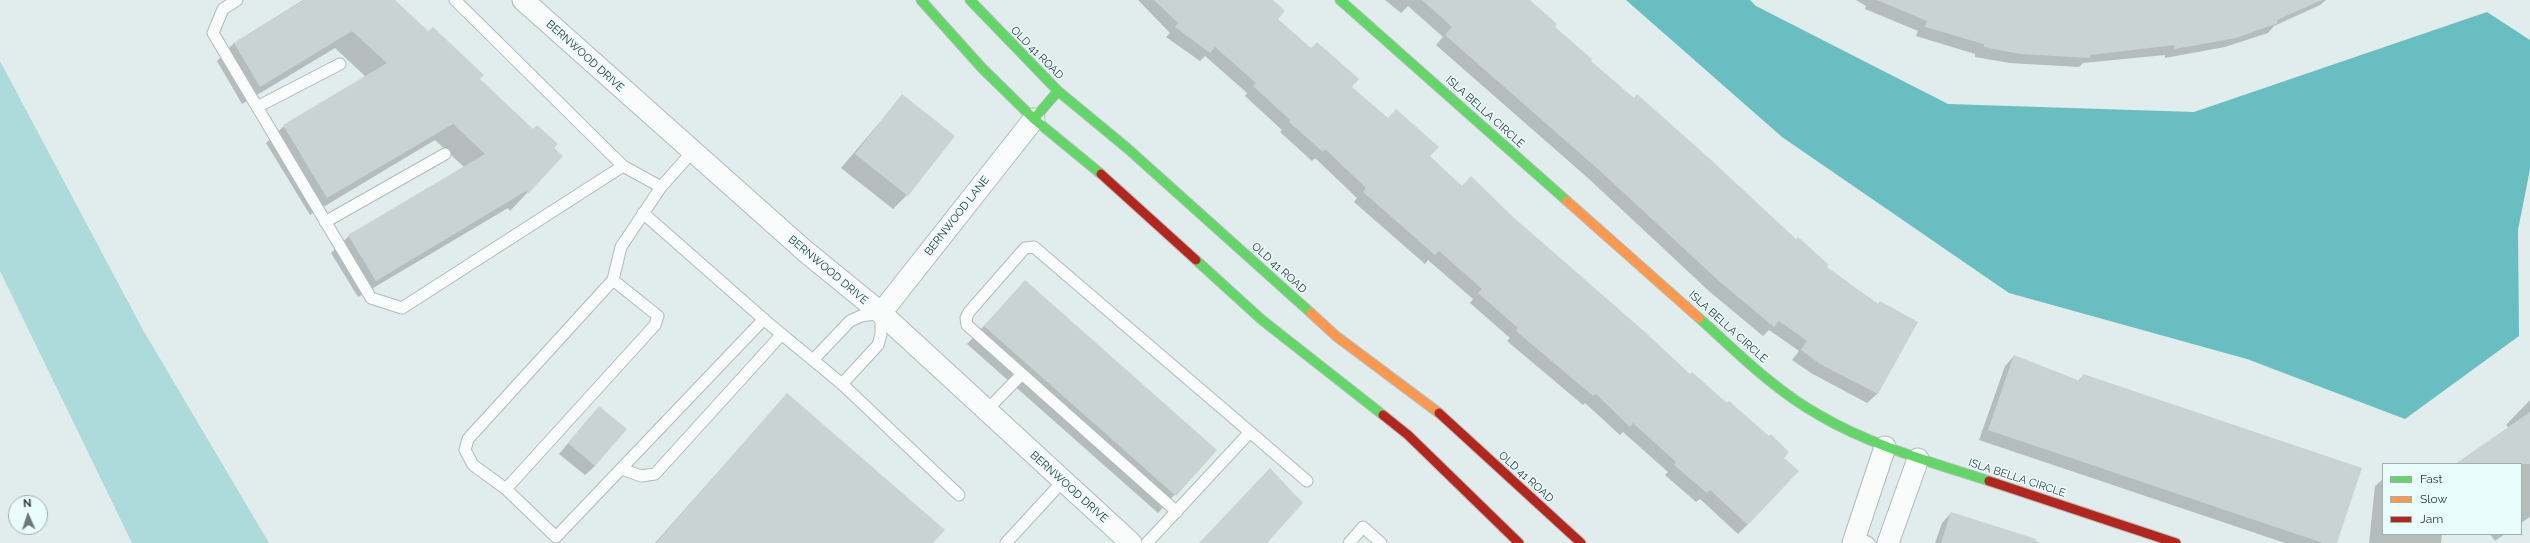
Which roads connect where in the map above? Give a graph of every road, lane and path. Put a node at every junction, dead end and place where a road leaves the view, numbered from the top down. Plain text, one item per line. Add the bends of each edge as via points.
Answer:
1 (237, 0) edge
2 (455, 0) edge
3 (523, 0) edge
4 (921, 0) edge
5 (970, 0) edge
6 (1340, 0) edge
7 (340, 64) dead end
8 (1058, 91) junction
9 (257, 107) junction
10 (1034, 120) junction
11 (692, 151) junction
12 (444, 154) dead end
13 (623, 166) junction
14 (661, 187) junction
15 (644, 213) junction
16 (326, 222) junction
17 (613, 280) junction
18 (881, 314) junction
19 (764, 319) junction
20 (782, 334) junction
21 (813, 360) junction
22 (1022, 374) junction
23 (842, 384) junction
24 (986, 411) junction
25 (1250, 432) junction
26 (1885, 447) junction
27 (1918, 459) junction
28 (622, 469) junction
29 (1307, 481) dead end
30 (1062, 482) junction
31 (506, 489) junction
32 (959, 495) dead end
33 (1177, 512) junction
34 (1859, 541) edge
35 (1006, 543) edge
36 (1131, 543) edge
37 (1147, 543) edge
38 (1349, 543) edge
39 (1381, 543) edge
40 (1520, 543) edge
41 (1581, 543) edge
42 (1888, 543) edge
43 (2176, 543) edge

1 - 9 lane via 223,9 213,33
2 - 13 lane
3 - 11 street, BERNWOOD DRIVE
4 - 10 street via 982,68
5 - 8 street, OLD 41 ROAD
6 - 26 street, ISLA BELLA CIRCLE via 1778,388 1818,415
7 - 9 lane
8 - 10 street
8 - 41 street, OLD 41 ROAD via 1127,148 1336,336 1432,407
9 - 16 lane
10 - 18 street, BERNWOOD LANE
10 - 40 street via 1103,176 1262,320 1408,435
11 - 14 lane
11 - 18 street, BERNWOOD DRIVE
12 - 16 lane
13 - 14 lane
13 - 16 lane via 402,308 371,298
14 - 15 lane
15 - 17 lane via 621,247
15 - 19 lane
17 - 31 lane via 468,439 465,450 474,465
17 - 31 lane via 658,316 655,325
18 - 21 lane via 861,316 850,321
18 - 23 lane via 878,345
18 - 24 street, BERNWOOD DRIVE
19 - 20 lane
19 - 28 lane
20 - 21 lane
20 - 28 lane via 655,474 641,476
21 - 23 lane
22 - 24 lane
22 - 25 lane via 967,325 966,318 1025,248 1030,246
22 - 33 lane
23 - 32 lane
24 - 30 street, BERNWOOD DRIVE
25 - 29 lane
25 - 33 lane
26 - 27 street, ISLA BELLA CIRCLE
26 - 34 street
27 - 42 street
27 - 43 street, ISLA BELLA CIRCLE
28 - 31 lane via 556,537
30 - 35 lane
30 - 36 street, BERNWOOD DRIVE
33 - 37 lane
38 - 39 lane via 1364,527

